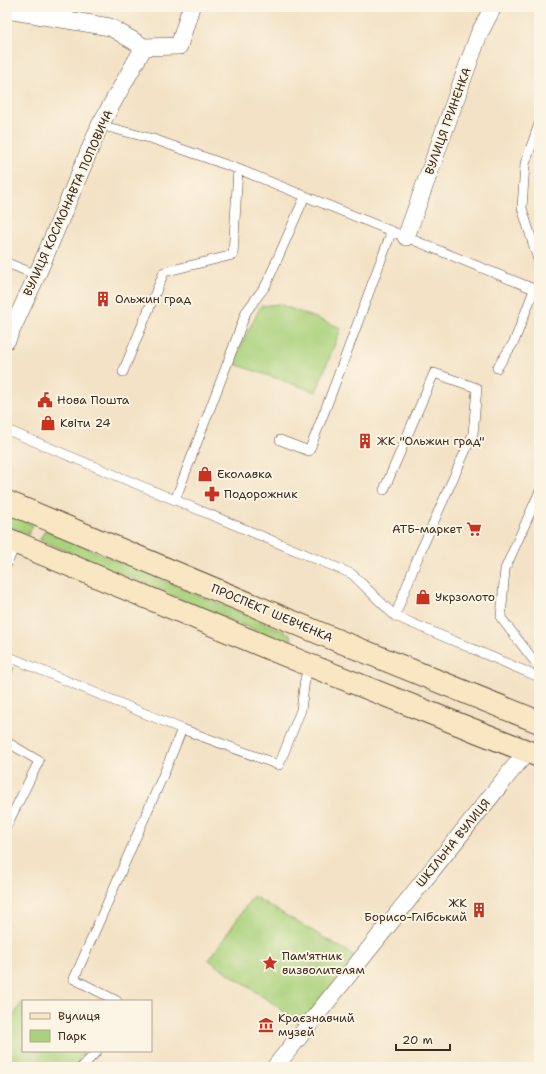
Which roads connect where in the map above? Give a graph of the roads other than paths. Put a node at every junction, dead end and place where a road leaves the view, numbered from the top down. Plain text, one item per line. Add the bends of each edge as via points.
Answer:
1 (191, 7) edge
2 (494, 7) edge
3 (7, 10) edge
4 (144, 47) junction
5 (539, 124) edge
6 (100, 125) junction
7 (238, 169) junction
8 (305, 196) junction
9 (399, 234) junction
10 (7, 263) edge
11 (539, 263) edge
12 (37, 275) junction
13 (536, 290) edge
14 (7, 340) edge
15 (497, 368) dead end
16 (123, 372) dead end
17 (7, 430) edge
18 (280, 440) dead end
19 (384, 490) dead end
20 (539, 493) edge
21 (175, 500) junction
22 (7, 502) edge
23 (12, 541) edge
24 (7, 564) edge
25 (395, 616) junction
26 (324, 635) junction
27 (10, 657) edge
28 (309, 665) junction
29 (539, 667) edge
30 (7, 673) edge
31 (539, 677) edge
32 (539, 722) edge
33 (182, 729) junction
34 (7, 742) edge
35 (534, 753) edge
36 (7, 825) edge
37 (116, 1000) edge
38 (96, 1052) edge
39 (82, 1067) edge
40 (275, 1067) edge

1 - 4 street via 179,46
2 - 9 street, ВУЛИЦЯ ГРИНЕНКА via 479,34
3 - 4 street via 110,27
4 - 6 street, ВУЛИЦЯ КОСМОНАВТА ПОПОВИЧА
5 - 11 lane via 525,164 522,208
6 - 7 lane via 152,138
6 - 12 street, ВУЛИЦЯ КОСМОНАВТА ПОПОВИЧА
7 - 8 lane
7 - 16 lane via 233,255 164,272
8 - 9 lane
8 - 21 lane via 266,285 246,312
9 - 13 lane
9 - 18 lane via 362,308 309,451
10 - 12 lane
12 - 14 street, ВУЛИЦЯ КОСМОНАВТА ПОПОВИЧА
13 - 15 lane via 514,342
17 - 21 lane
19 - 25 lane via 434,373 477,388 473,434 418,557
20 - 29 lane via 505,569 501,618
21 - 25 lane via 352,574
22 - 26 street, ПРОСПЕКТ ШЕВЧЕНКА
23 - 24 lane
23 - 28 street
25 - 31 lane
26 - 28 street
26 - 32 street, ПРОСПЕКТ ШЕВЧЕНКА
27 - 30 lane
27 - 33 lane
28 - 33 lane via 301,710 279,765
28 - 35 street
33 - 37 lane via 74,979
34 - 36 lane via 39,761
35 - 40 street, ШКІЛЬНА ВУЛИЦЯ via 511,771
38 - 39 lane

